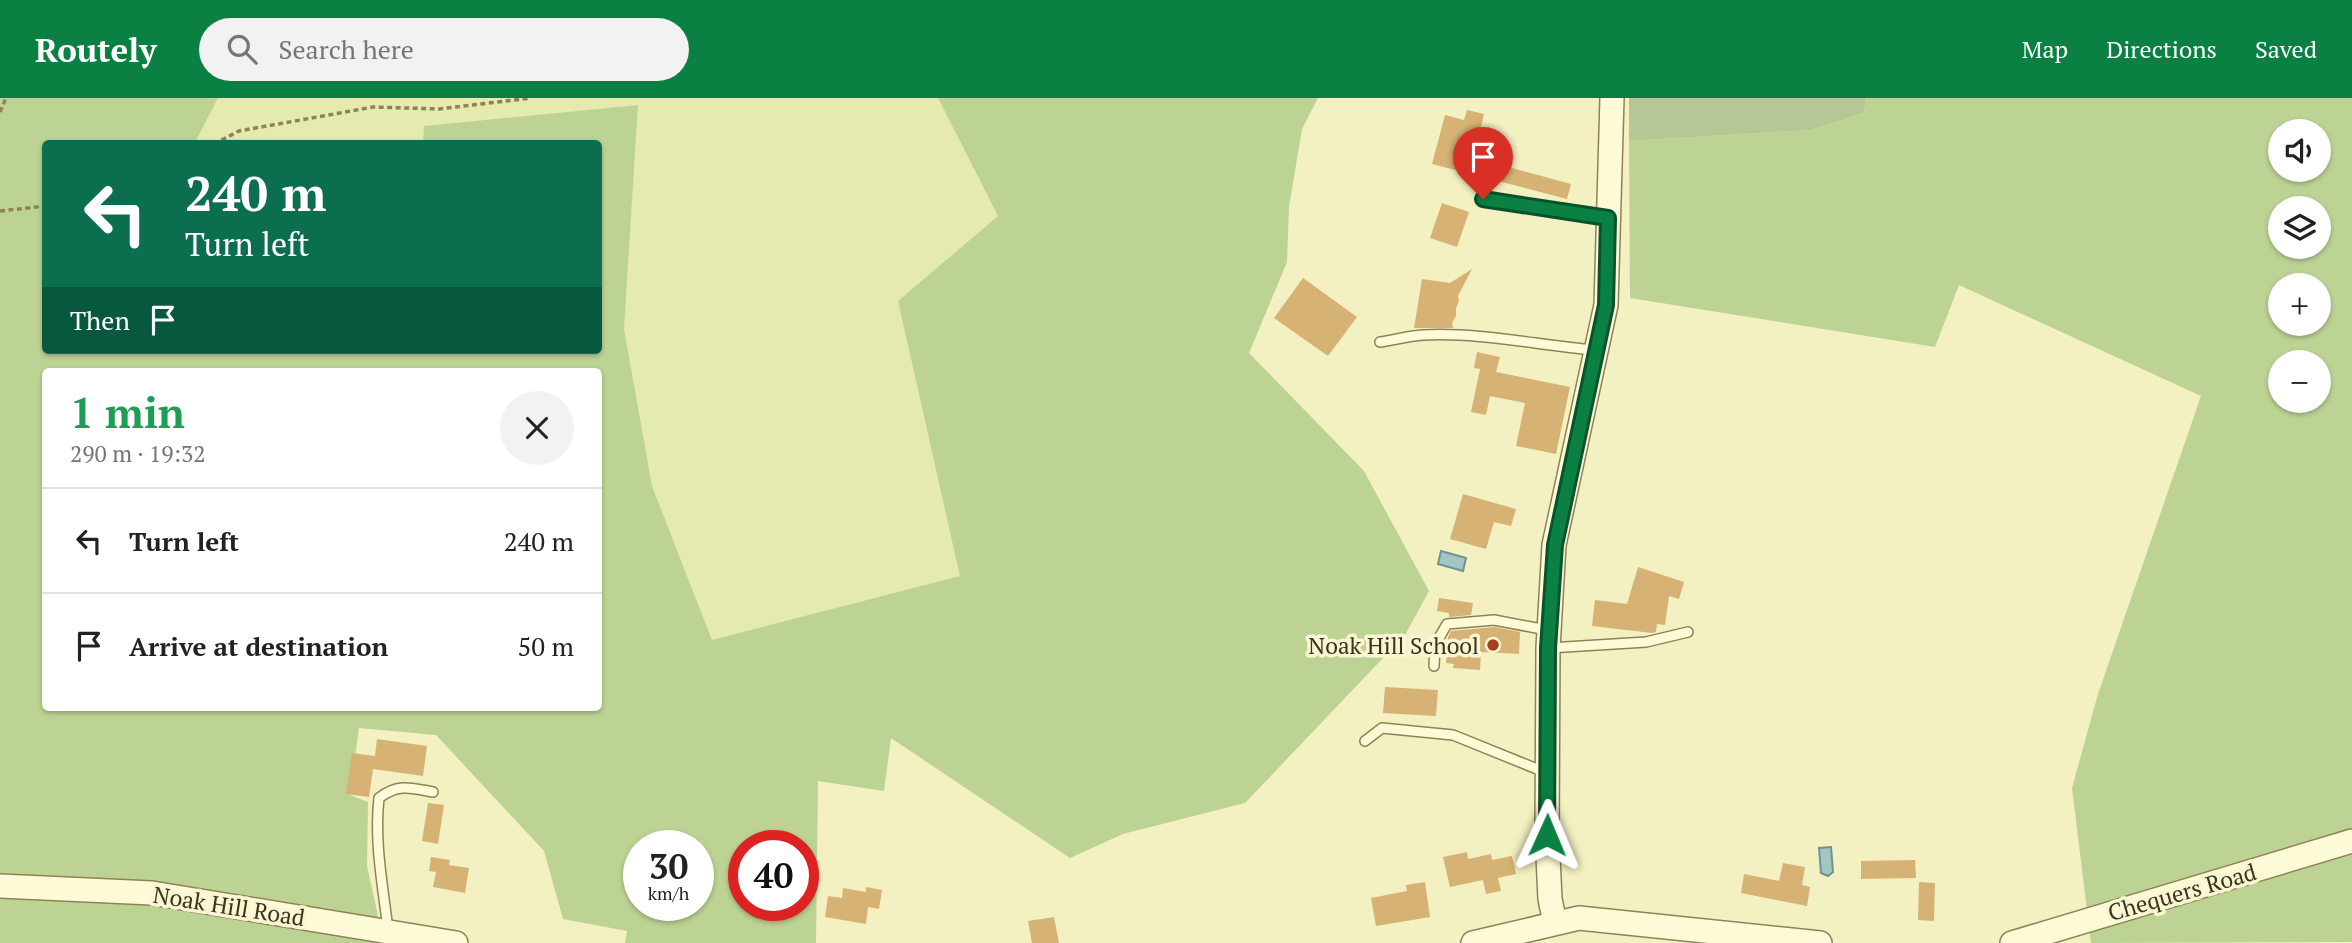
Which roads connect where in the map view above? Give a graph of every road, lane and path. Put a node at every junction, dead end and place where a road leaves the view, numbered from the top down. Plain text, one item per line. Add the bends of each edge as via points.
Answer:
1 (6, 98) edge
2 (531, 98) edge
3 (1612, 98) edge
4 (0, 112) edge
5 (222, 140) edge
6 (1483, 199) dead end
7 (42, 206) edge
8 (0, 211) edge
9 (1608, 218) junction
10 (1380, 342) dead end
11 (1596, 351) junction
12 (1688, 632) dead end
13 (1548, 639) junction
14 (1434, 666) dead end
15 (1365, 741) dead end
16 (1548, 774) junction
17 (433, 792) dead end
18 (2352, 841) edge
19 (0, 886) edge
20 (1555, 923) junction
21 (388, 931) junction
22 (456, 943) edge
23 (1473, 943) edge
24 (1820, 943) edge
25 (2012, 943) edge

1 - 4 path
2 - 5 path via 439,109 373,107 239,131
3 - 9 street
6 - 9 lane
7 - 8 path
9 - 11 street via 1606,305
10 - 11 lane via 1462,335
11 - 13 street via 1555,545
12 - 13 lane via 1646,642
13 - 14 lane via 1494,620 1447,624 1435,645
13 - 16 street
15 - 16 lane via 1382,728 1453,735
16 - 20 street via 1550,899
17 - 21 lane via 404,787 390,789 379,798
18 - 25 street, Chequers Road
19 - 21 street, Noak Hill Road via 152,893
20 - 23 street
20 - 24 street via 1579,918
21 - 22 street, Noak Hill Road

